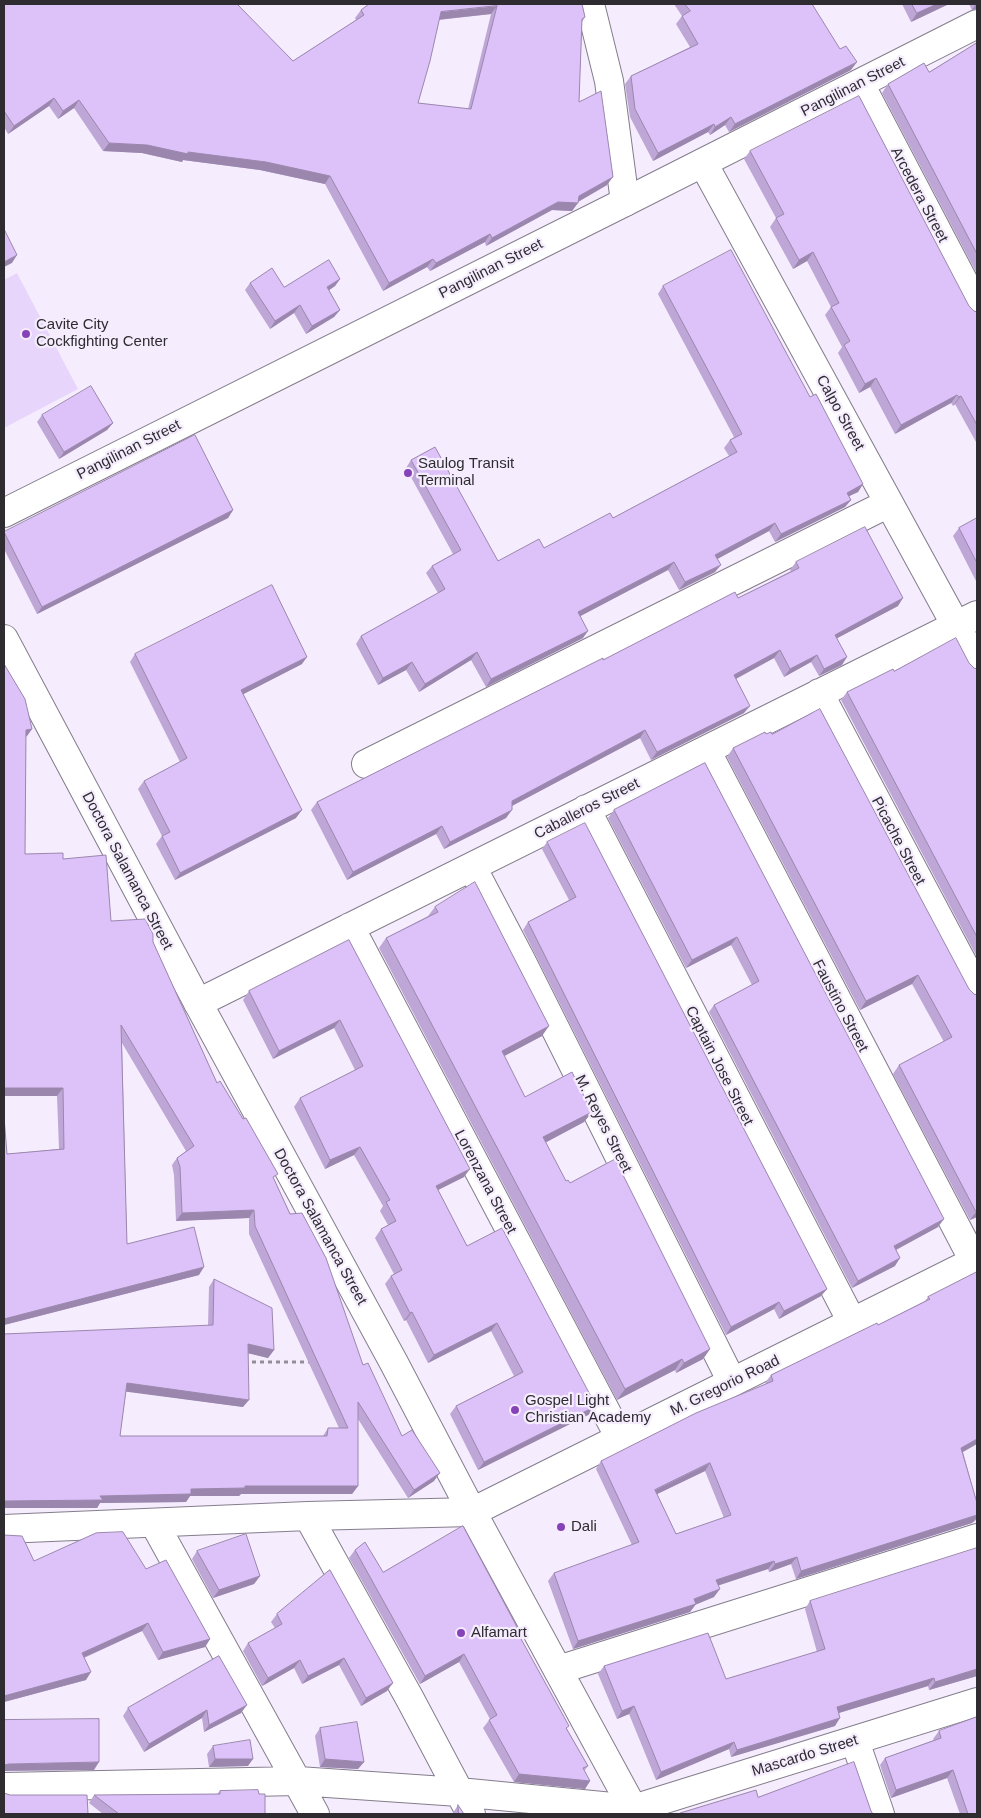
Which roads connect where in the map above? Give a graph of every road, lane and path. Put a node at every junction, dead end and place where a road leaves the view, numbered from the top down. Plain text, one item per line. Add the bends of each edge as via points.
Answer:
1 (590, 4) edge
2 (975, 31) edge
3 (860, 84) junction
4 (703, 163) junction
5 (625, 202) junction
6 (977, 307) edge
7 (889, 503) junction
8 (4, 513) edge
9 (967, 620) edge
10 (4, 639) edge
11 (977, 664) edge
12 (820, 693) junction
13 (706, 750) junction
14 (366, 764) dead end
15 (586, 809) junction
16 (472, 867) junction
17 (350, 927) junction
18 (977, 990) edge
19 (198, 1003) junction
20 (976, 1261) edge
21 (852, 1322) junction
22 (244, 1362) edge
23 (314, 1362) edge
24 (732, 1382) junction
25 (620, 1438) junction
26 (472, 1512) junction
27 (308, 1516) junction
28 (154, 1523) junction
29 (4, 1529) edge
30 (977, 1538) edge
31 (558, 1670) junction
32 (977, 1702) edge
33 (855, 1741) junction
34 (298, 1781) junction
35 (4, 1787) edge
36 (465, 1803) edge
37 (635, 1812) edge
38 (315, 1814) edge
39 (880, 1814) edge

1 - 5 street via 609,81
2 - 3 street, Pangilinan Street
3 - 4 street, Pangilinan Street
3 - 6 street, Arcedera Street
4 - 5 street, Pangilinan Street
4 - 7 street, Calpo Street
5 - 8 street, Pangilinan Street
7 - 9 street, Calpo Street
7 - 14 street
9 - 11 street, Calpo Street
9 - 12 street, Caballeros Street
10 - 19 street, Doctora Salamanca Street
12 - 13 street, Caballeros Street
12 - 18 street, Picache Street
13 - 15 street, Caballeros Street
13 - 20 street, Faustino Street
15 - 16 street, Caballeros Street
15 - 21 street, Captain Jose Street
16 - 17 street, Caballeros Street
16 - 24 street, M. Reyes Street
17 - 19 street, Caballeros Street
17 - 25 street, Lorenzana Street
19 - 26 street, Doctora Salamanca Street
20 - 21 street, M. Gregorio Road
21 - 24 street, M. Gregorio Road
22 - 23 path
24 - 25 street, M. Gregorio Road
25 - 26 street, M. Gregorio Road
26 - 27 street
26 - 31 street, Doctora Salamanca Street
27 - 28 street
27 - 36 street
28 - 29 street
28 - 34 street
30 - 31 street
31 - 37 street, Doctora Salamanca Street
32 - 33 street, Mascardo Street
33 - 37 street, Mascardo Street
33 - 39 street
34 - 35 street
34 - 36 street
34 - 38 street
36 - 37 street

